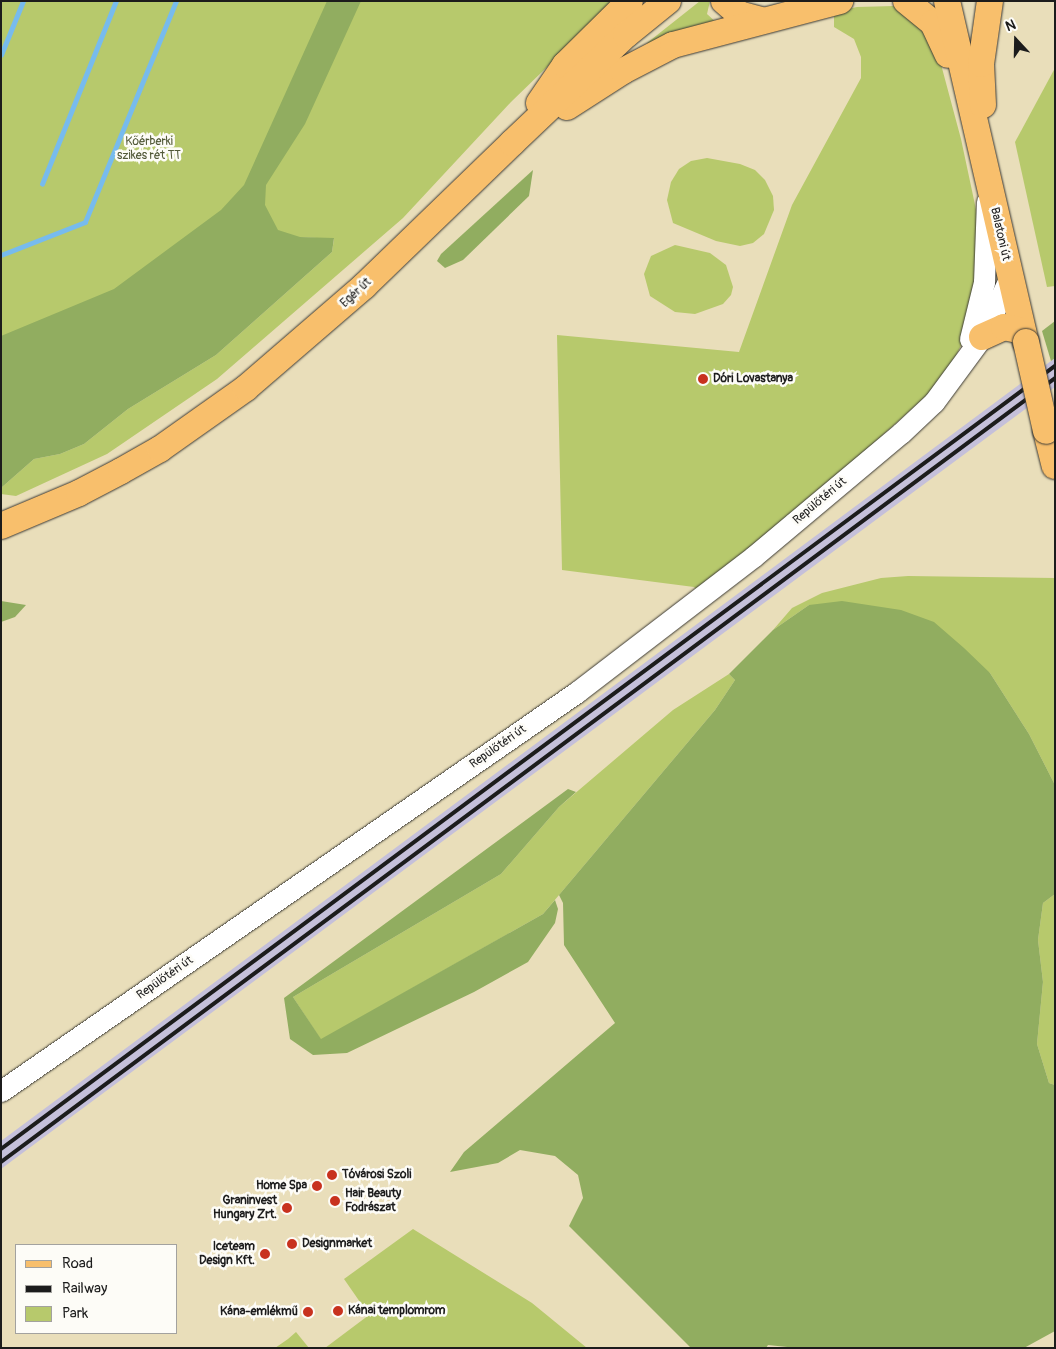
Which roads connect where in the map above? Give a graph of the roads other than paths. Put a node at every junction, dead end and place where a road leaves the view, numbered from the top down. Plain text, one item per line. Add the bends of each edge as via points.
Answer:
1 (630, 1) edge
2 (668, 1) edge
3 (724, 1) edge
4 (840, 1) edge
5 (906, 1) edge
6 (946, 1) edge
7 (990, 1) edge
8 (762, 20) junction
9 (977, 135) junction
10 (512, 143) junction
11 (987, 179) junction
12 (1010, 277) junction
13 (982, 337) junction
14 (1025, 337) junction
15 (962, 363) junction
16 (1055, 466) edge
17 (1, 526) edge
18 (1, 1091) edge

1 - 10 main road via 565,65
2 - 10 main road, Egér út via 626,35
3 - 8 main road via 739,14
4 - 8 main road
5 - 9 main road via 933,23 945,45
6 - 9 main road, Balatoni út
7 - 9 main road via 982,44 983,109
8 - 10 main road via 652,54
9 - 11 main road, Balatoni út
10 - 17 main road, Egér út via 364,286 246,388 160,449 121,472
11 - 12 main road, Balatoni út
11 - 15 street, Repülőtéri út via 984,282
12 - 13 street, Repülőtéri út
12 - 14 main road, Balatoni út
13 - 14 main road via 1004,327
13 - 15 street, Repülőtéri út
14 - 16 main road, Balatoni út, bridge
15 - 18 street, Repülőtéri út via 934,402 901,433 753,557 646,640 577,692

